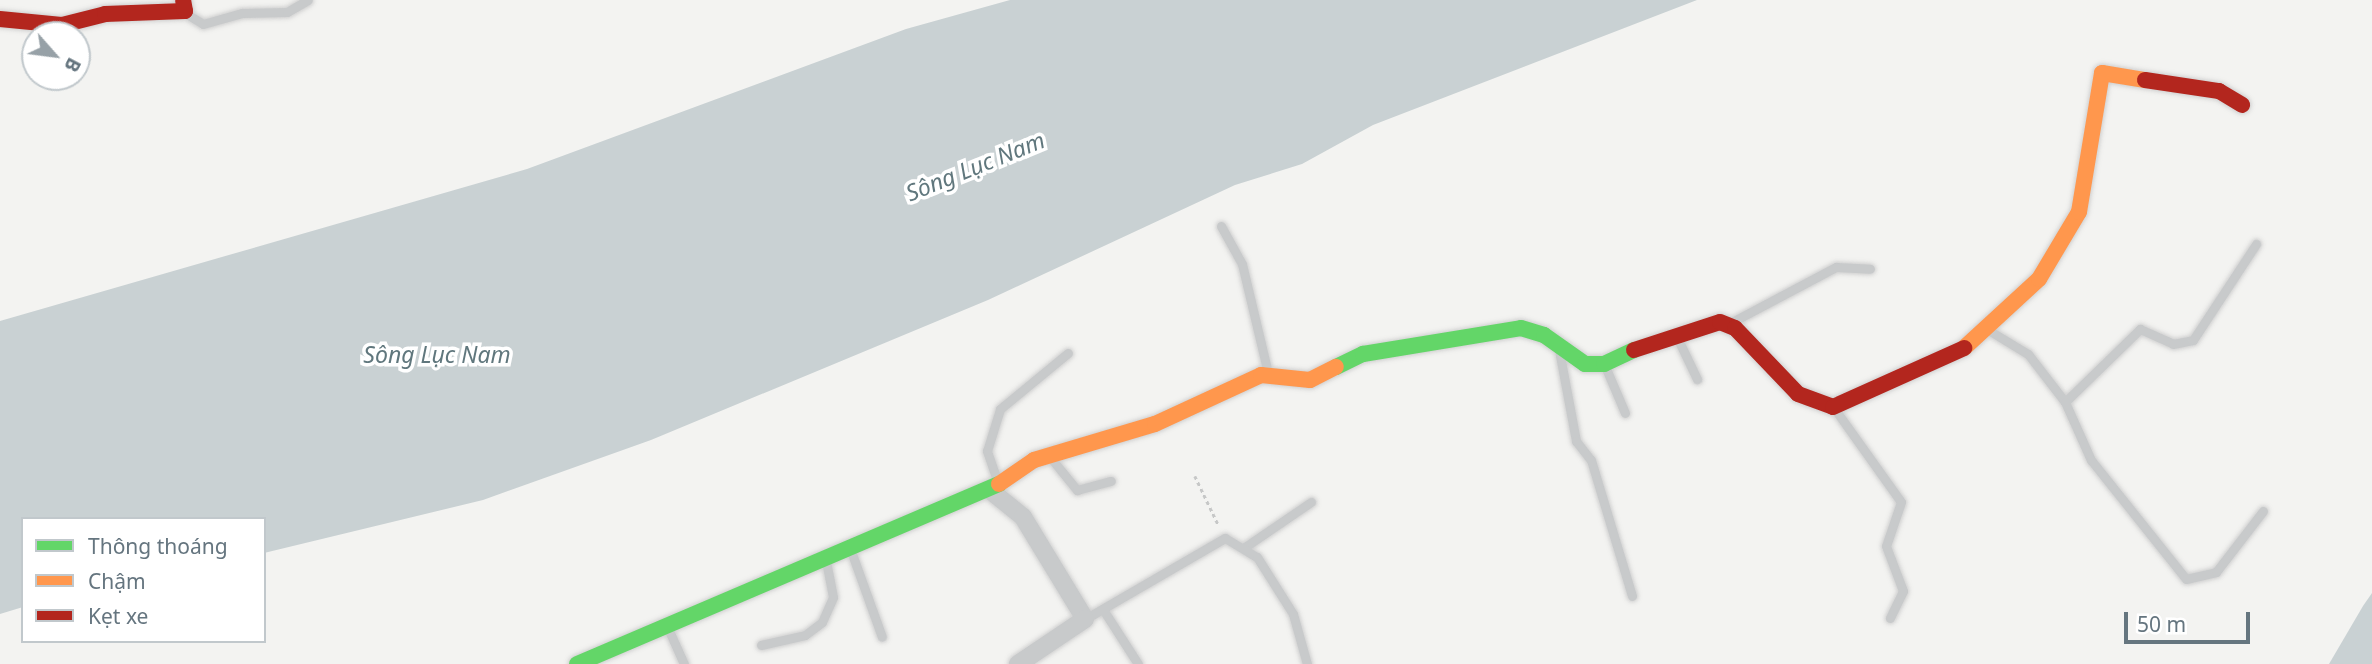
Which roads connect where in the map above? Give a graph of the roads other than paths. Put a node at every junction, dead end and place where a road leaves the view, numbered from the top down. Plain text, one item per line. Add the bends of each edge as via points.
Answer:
1 (308, 0) edge
2 (184, 6) edge
3 (0, 19) edge
4 (2242, 105) dead end
5 (1221, 226) dead end
6 (2256, 244) dead end
7 (1870, 269) dead end
8 (1728, 324) junction
9 (1989, 331) junction
10 (1675, 334) junction
11 (1559, 345) junction
12 (1068, 353) dead end
13 (1604, 365) junction
14 (1268, 375) junction
15 (1697, 379) dead end
16 (2065, 402) junction
17 (1833, 407) junction
18 (1625, 413) dead end
19 (1049, 455) junction
20 (1111, 481) dead end
21 (995, 488) junction
22 (1311, 502) dead end
23 (2263, 511) dead end
24 (1245, 547) junction
25 (851, 551) junction
26 (825, 561) junction
27 (1632, 596) dead end
28 (1104, 611) junction
29 (1890, 618) dead end
30 (1085, 619) junction
31 (666, 624) junction
32 (883, 637) dead end
33 (761, 645) dead end
34 (578, 664) edge
35 (684, 664) edge
36 (1018, 664) edge
37 (1138, 664) edge
38 (1307, 664) edge

1 - 2 lane via 287,12 242,13 203,23
2 - 3 street via 105,14 62,25
4 - 9 street via 2219,91 2102,73 2096,136 2073,225 2039,279
5 - 14 lane via 1242,264
6 - 16 lane via 2193,340 2173,344 2140,329
7 - 8 lane via 1836,268
8 - 10 street
8 - 17 street via 1798,394
9 - 16 lane via 2028,354
9 - 17 street via 1922,372 1871,386
10 - 13 street
10 - 15 lane
11 - 13 street via 1585,364
11 - 14 street via 1521,328 1363,354 1310,380
11 - 27 lane via 1576,441 1591,460
12 - 21 lane via 1015,393 992,422 987,451
13 - 18 lane
14 - 19 street via 1155,424
16 - 23 lane via 2091,460 2186,579 2216,572
17 - 29 lane via 1901,502 1886,546 1903,591
19 - 20 lane via 1077,490
19 - 21 street via 1018,466
21 - 25 street
21 - 30 street via 1023,517
22 - 24 lane
24 - 28 lane via 1225,538
24 - 38 lane via 1293,614
25 - 26 street
25 - 32 lane
26 - 31 street
26 - 33 lane via 833,597 822,622 805,635
28 - 30 lane
28 - 37 lane
30 - 36 street
31 - 34 street
31 - 35 lane

